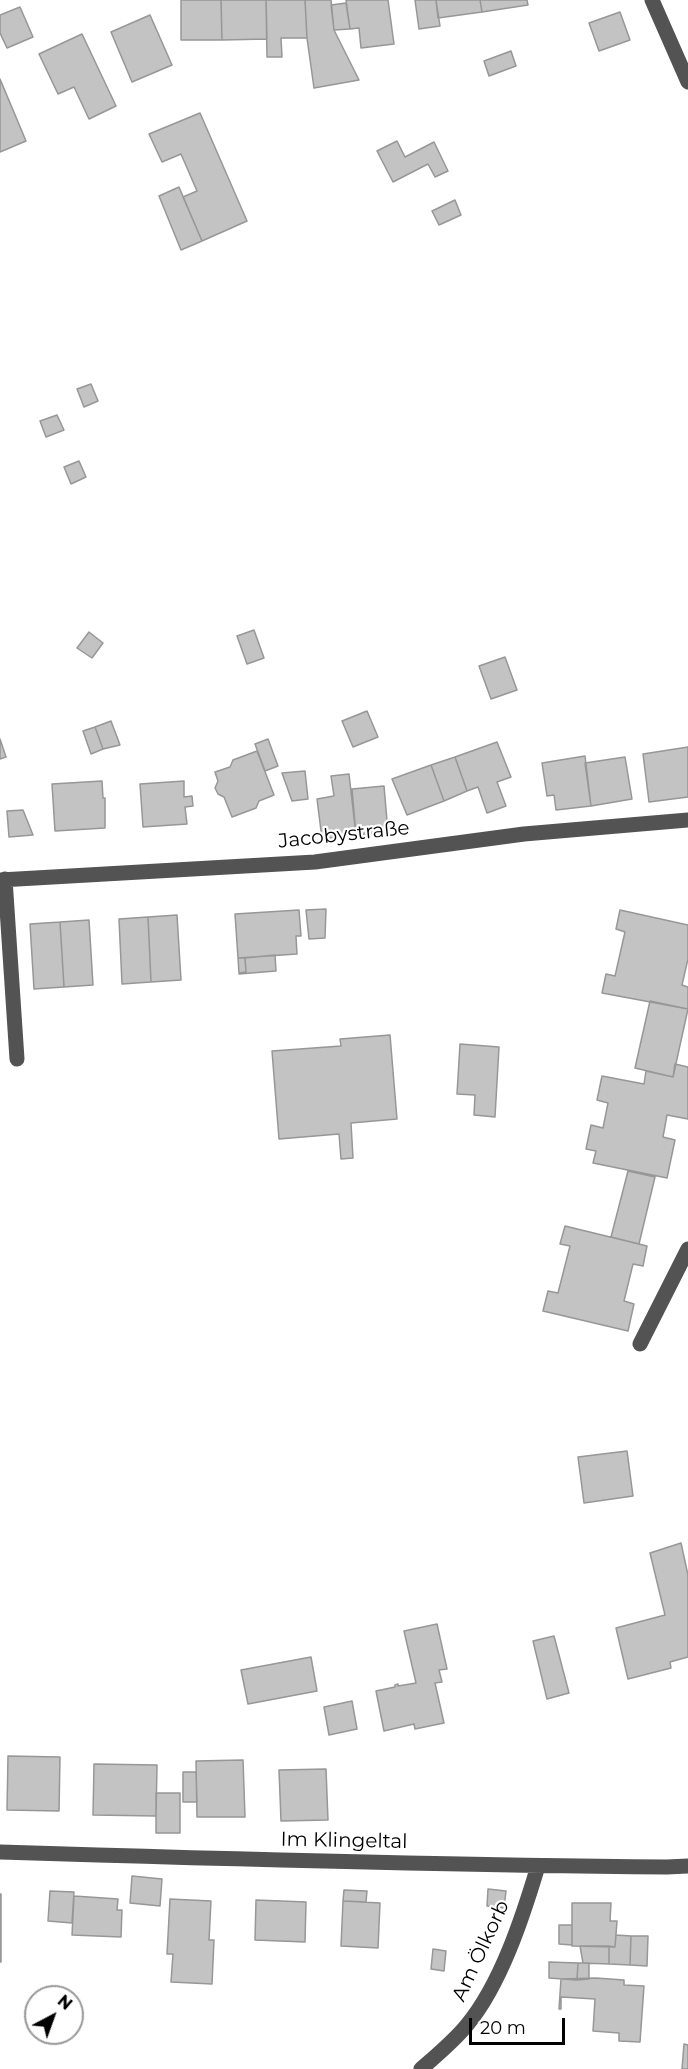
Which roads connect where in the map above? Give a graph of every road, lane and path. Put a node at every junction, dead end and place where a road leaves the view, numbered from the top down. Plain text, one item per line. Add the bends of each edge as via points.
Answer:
1 (652, 0) edge
2 (688, 82) edge
3 (688, 820) edge
4 (2, 879) edge
5 (17, 1059) dead end
6 (688, 1249) edge
7 (640, 1344) dead end
8 (0, 1852) edge
9 (538, 1866) junction
10 (688, 1866) edge
11 (421, 2069) edge

1 - 2 street
3 - 4 street, Jacobystraße via 524,834 315,862
4 - 5 street, Jacobystraße
6 - 7 street
8 - 9 street, Im Klingeltal
9 - 10 street, Im Klingeltal
9 - 11 street, Am Ölkorb via 485,2000 467,2025

